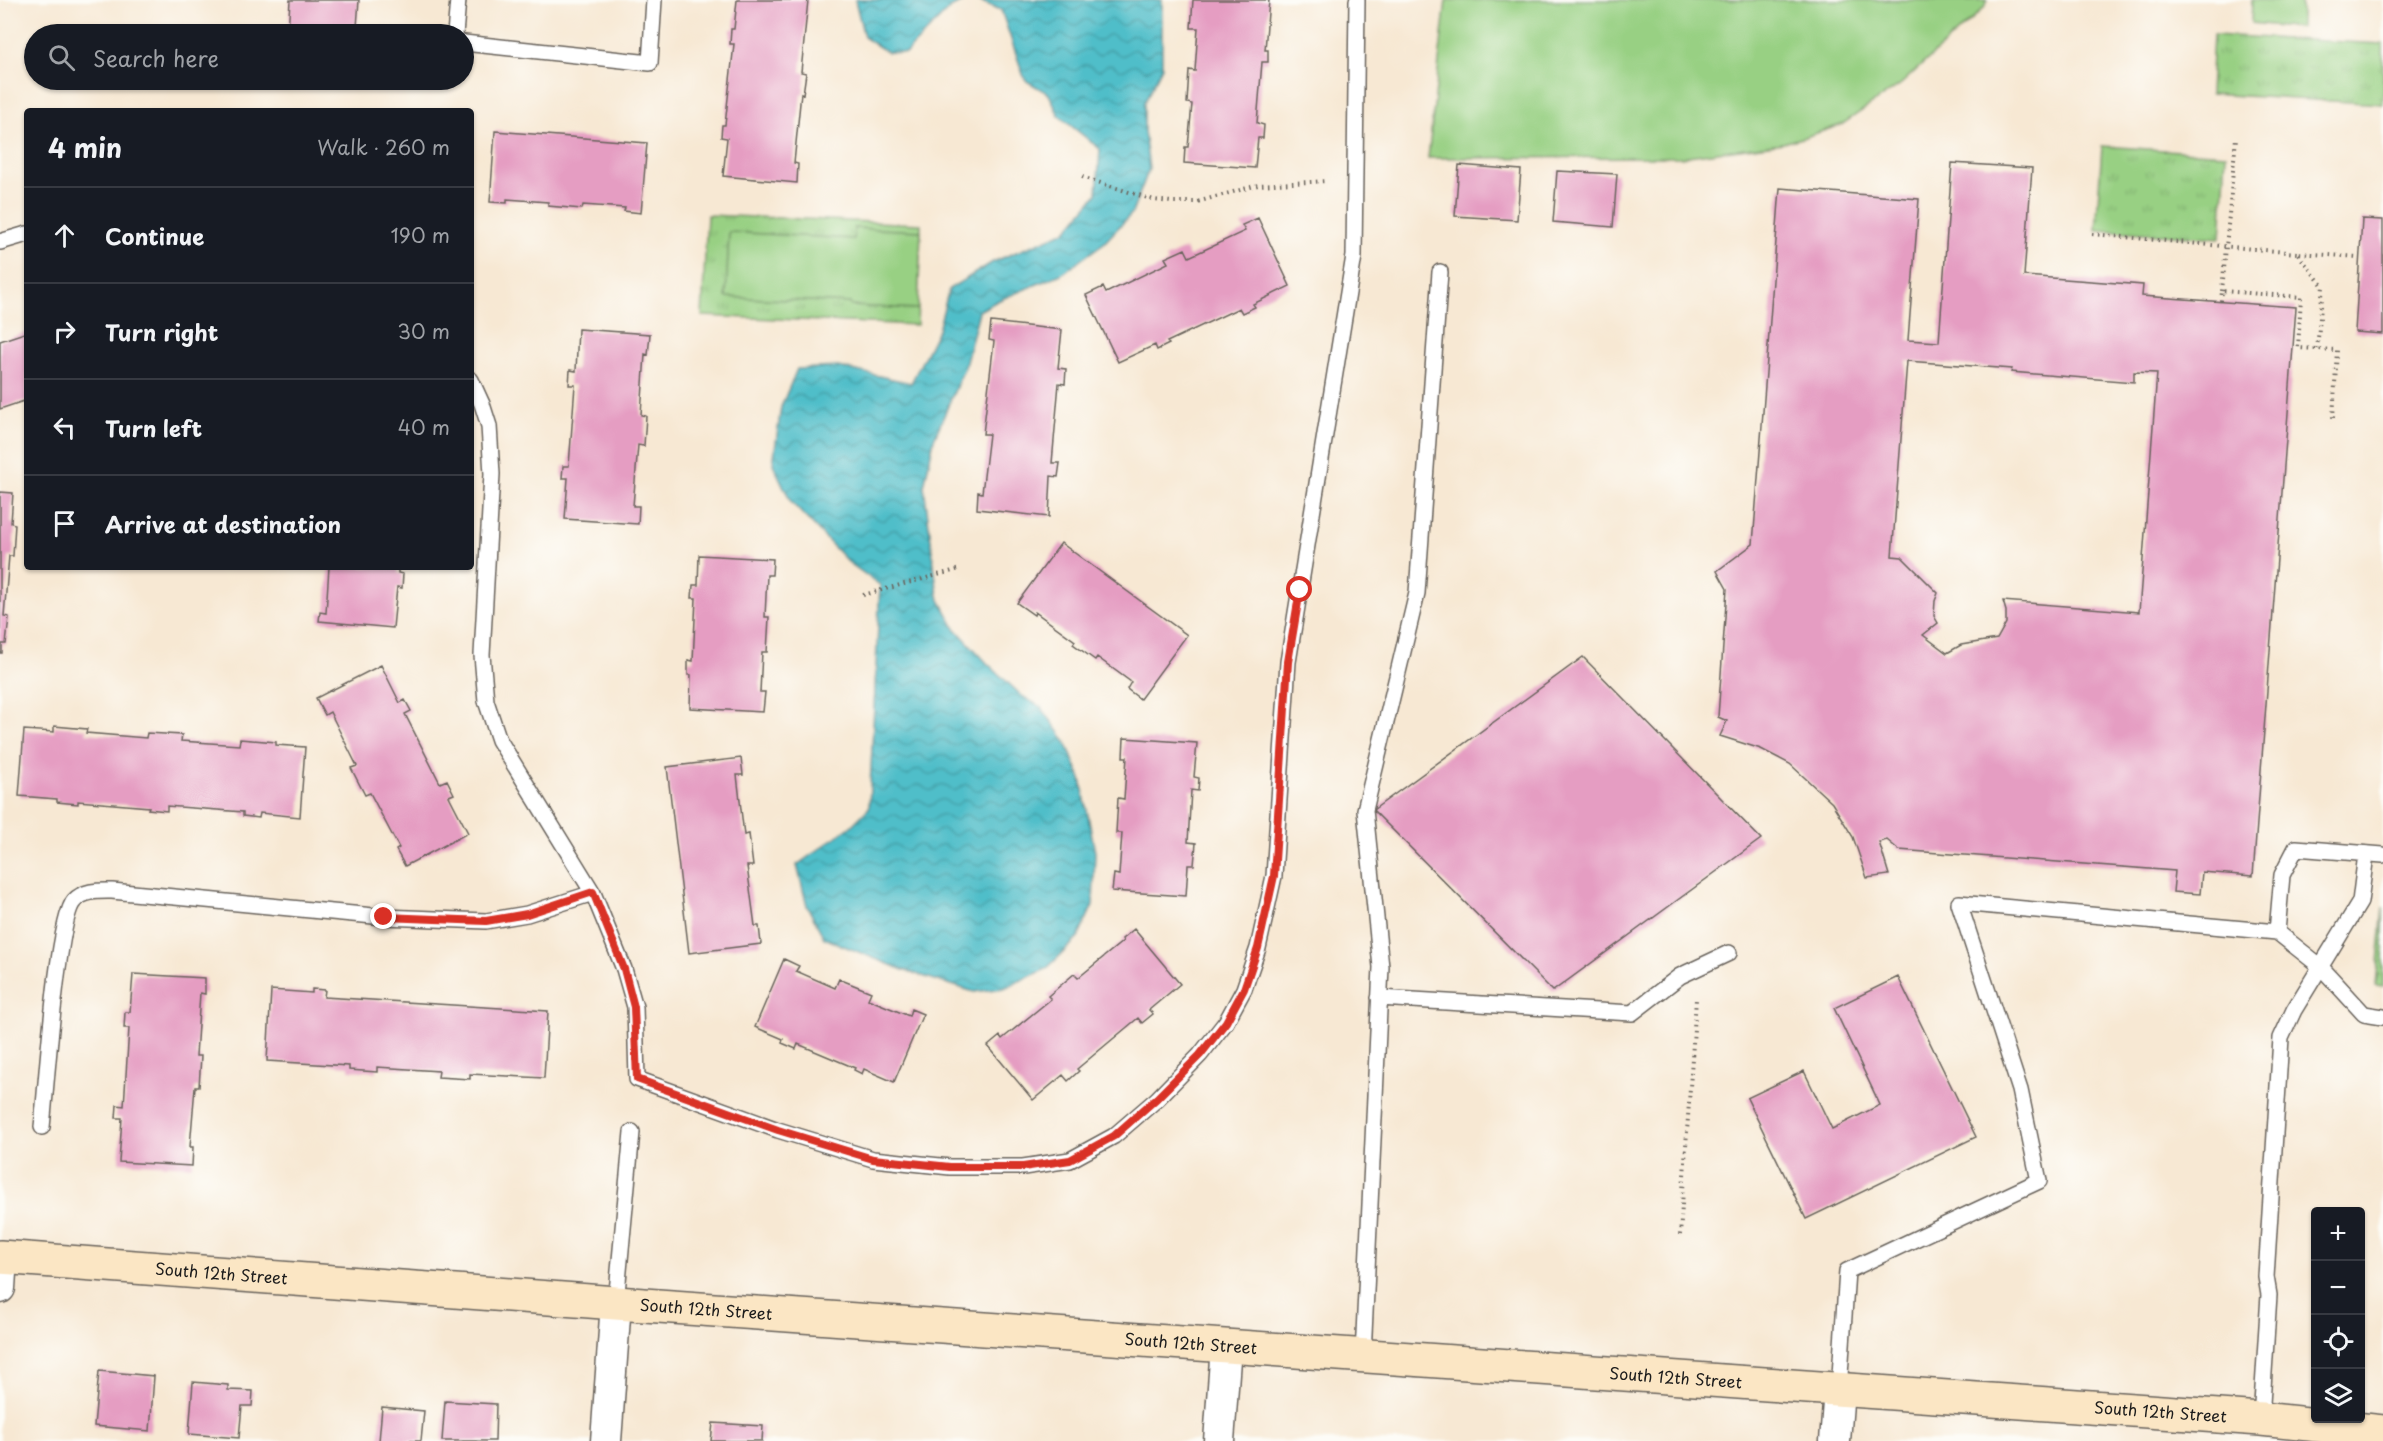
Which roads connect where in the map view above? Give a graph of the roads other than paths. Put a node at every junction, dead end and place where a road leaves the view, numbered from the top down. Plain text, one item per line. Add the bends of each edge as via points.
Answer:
1 (458, 0) edge
2 (654, 0) edge
3 (1357, 0) edge
4 (456, 24) edge
5 (474, 44) edge
6 (24, 235) edge
7 (0, 242) edge
8 (1440, 273) dead end
9 (474, 387) edge
10 (2366, 854) junction
11 (2383, 855) edge
12 (593, 892) junction
13 (2277, 932) junction
14 (1729, 953) dead end
15 (2320, 966) junction
16 (1379, 998) junction
17 (2383, 1017) edge
18 (42, 1126) dead end
19 (632, 1132) dead end
20 (1, 1267) edge
21 (616, 1303) junction
22 (1226, 1346) junction
23 (1363, 1356) junction
24 (1839, 1390) junction
25 (2260, 1419) junction
26 (2383, 1432) edge
27 (606, 1441) edge
28 (1219, 1441) edge
29 (1835, 1441) edge

1 - 4 lane
2 - 5 lane via 650,63
3 - 12 lane via 1354,256 1288,662 1274,876 1258,948 1244,989 1226,1022 1200,1055 1114,1136 1070,1160 1023,1167 950,1167 873,1159 778,1130 637,1079 634,1007 624,969
6 - 7 lane
8 - 16 lane via 1417,593 1365,810 1380,967
9 - 12 lane via 489,426 492,474 482,655 486,701 499,741
10 - 11 lane
10 - 13 lane via 2296,848 2282,875
10 - 15 lane via 2360,902
12 - 18 lane via 527,914 486,921 384,917 112,891 84,894 71,903 63,928
13 - 15 lane
13 - 24 lane via 1959,903 2020,1090 2039,1181 1847,1271
14 - 16 lane via 1680,976 1632,1013
15 - 17 lane via 2364,1014
15 - 25 lane via 2281,1038
16 - 23 lane
19 - 21 lane
20 - 21 main road, South 12th Street
21 - 22 main road, South 12th Street
21 - 27 street
22 - 23 main road, South 12th Street
22 - 28 street
23 - 24 main road, South 12th Street
24 - 25 main road, South 12th Street
24 - 29 street
25 - 26 main road, South 12th Street

